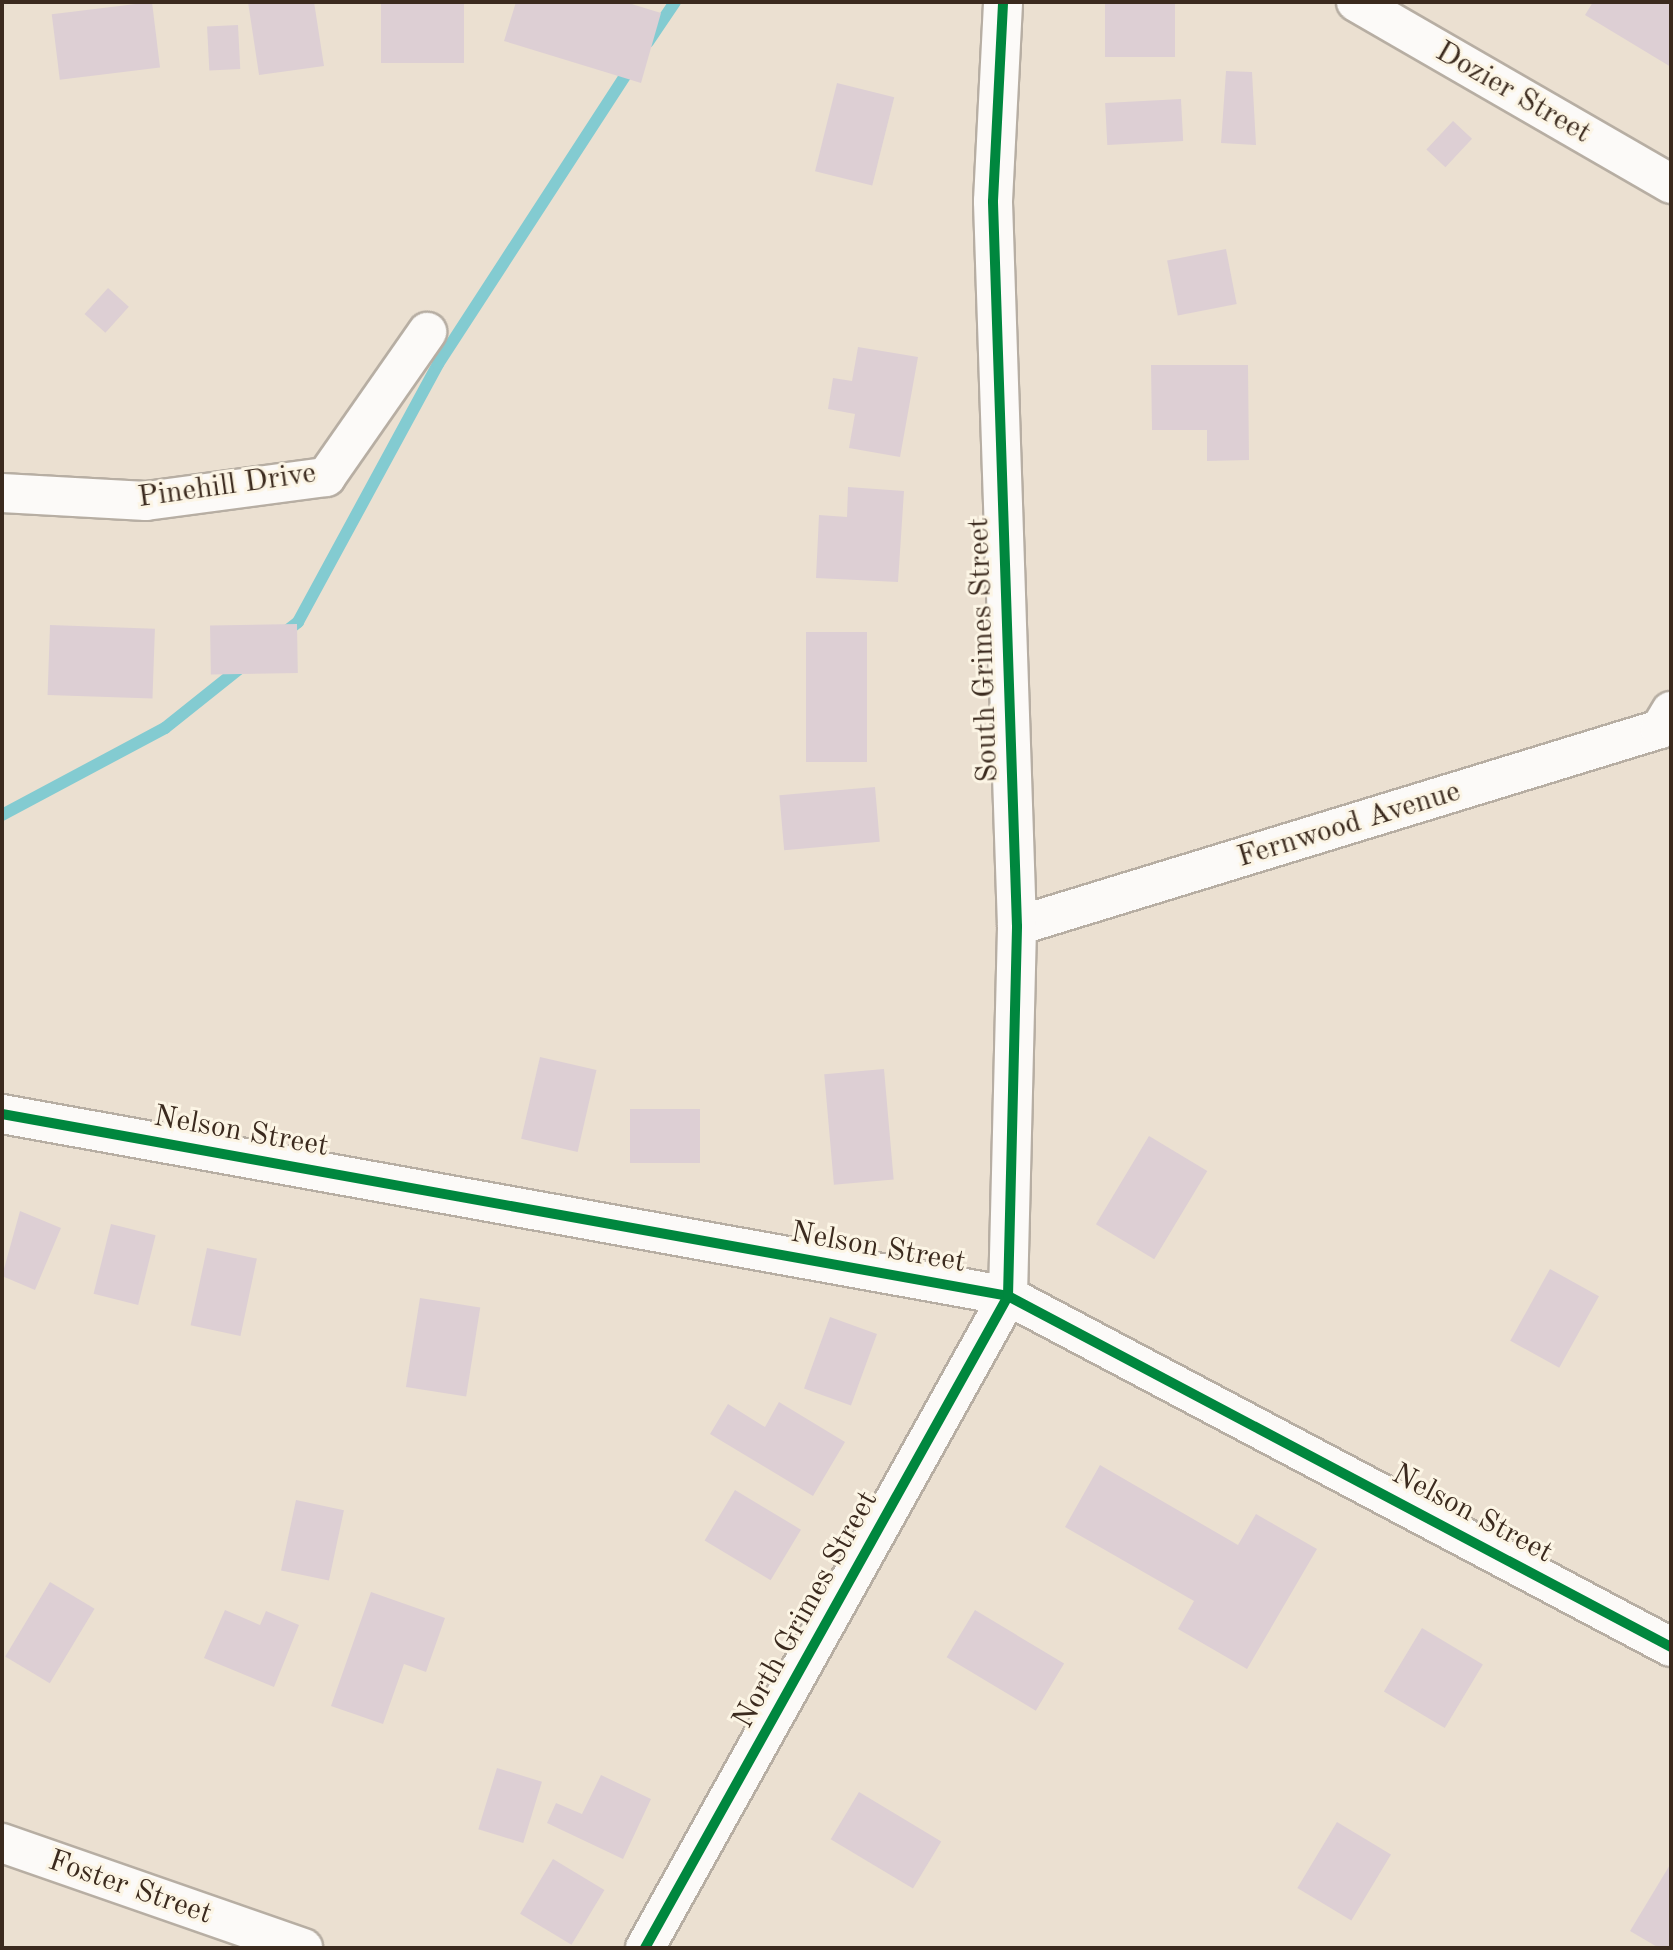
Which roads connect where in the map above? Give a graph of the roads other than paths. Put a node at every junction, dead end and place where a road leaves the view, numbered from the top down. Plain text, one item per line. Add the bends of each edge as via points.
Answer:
1 (1003, 2) edge
2 (1356, 2) edge
3 (1671, 184) edge
4 (427, 332) dead end
5 (2, 493) edge
6 (1671, 711) edge
7 (1017, 926) junction
8 (2, 1114) edge
9 (1008, 1296) junction
10 (1671, 1647) edge
11 (2, 1843) edge
12 (303, 1948) edge
13 (645, 1948) edge

1 - 7 street, South Grimes Street via 993,201
2 - 3 street, Dozier Street
4 - 5 street, Pinehill Drive via 326,477 146,501
6 - 7 street, Fernwood Avenue via 1660,729
7 - 9 street, South Grimes Street
8 - 9 street, Nelson Street
9 - 10 street, Nelson Street
9 - 13 street, North Grimes Street
11 - 12 street, Foster Street

